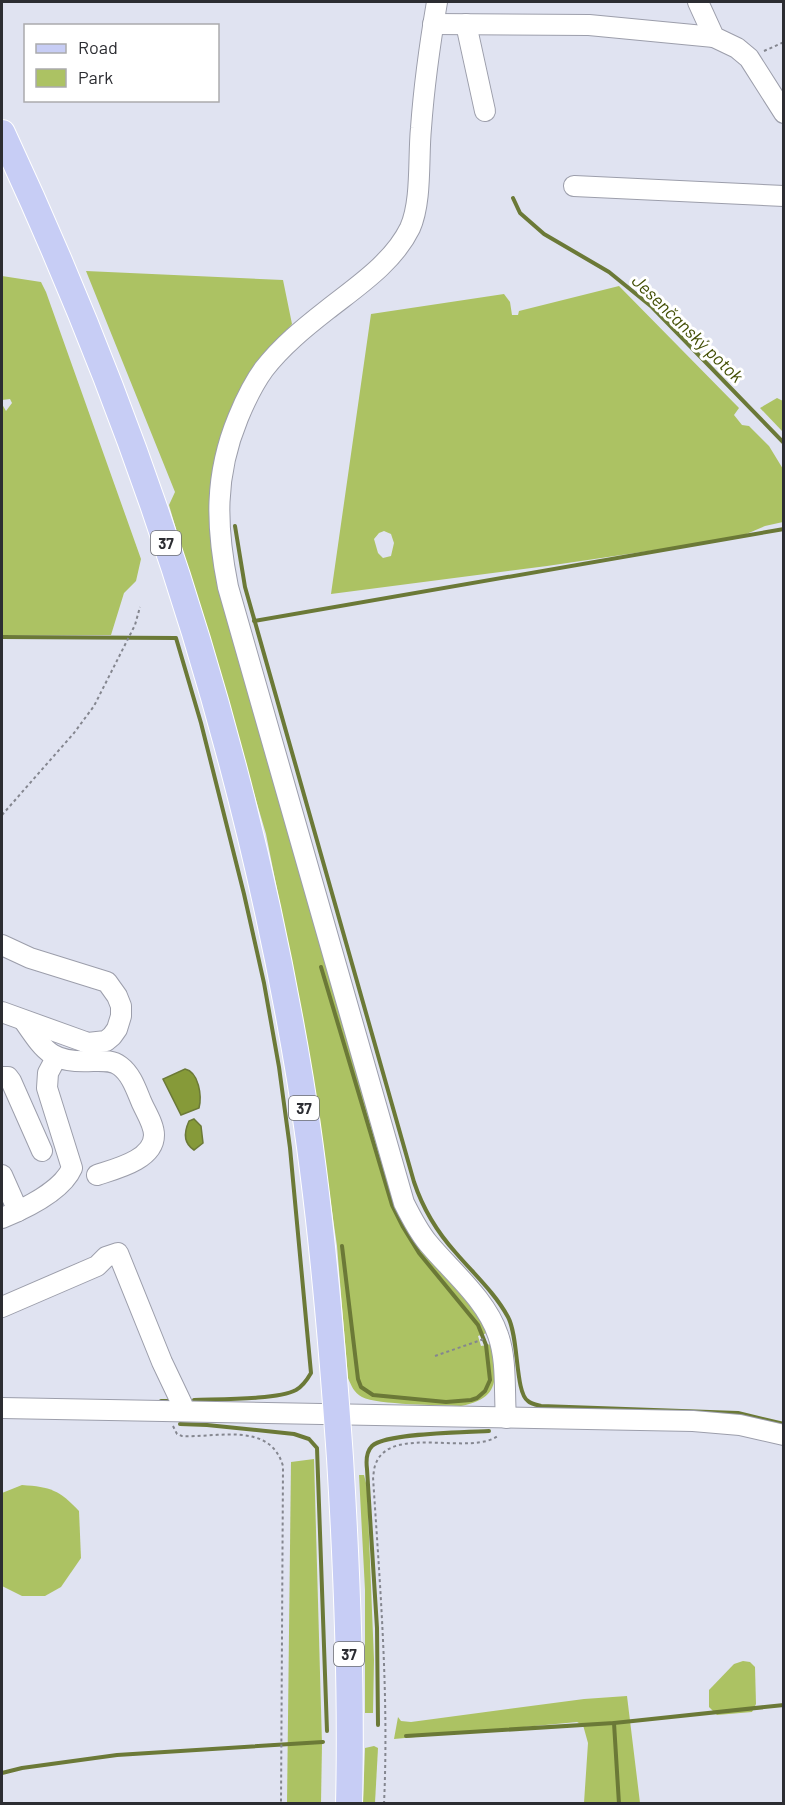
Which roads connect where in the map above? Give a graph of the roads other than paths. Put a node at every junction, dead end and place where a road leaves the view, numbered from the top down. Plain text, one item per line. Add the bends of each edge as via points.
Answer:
1 (437, 2) edge
2 (698, 2) edge
3 (433, 24) junction
4 (466, 24) junction
5 (714, 36) junction
6 (485, 111) dead end
7 (783, 113) edge
8 (2, 133) edge
9 (574, 186) dead end
10 (783, 196) edge
11 (2, 945) edge
12 (2, 1012) edge
13 (24, 1021) junction
14 (56, 1058) junction
15 (2, 1077) edge
16 (42, 1151) dead end
17 (2, 1175) edge
18 (97, 1175) dead end
19 (10, 1215) edge
20 (2, 1307) edge
21 (2, 1408) edge
22 (177, 1411) junction
23 (337, 1414) junction
24 (506, 1418) junction
25 (783, 1435) edge
26 (349, 1803) edge

1 - 3 street
2 - 5 street
3 - 4 street
3 - 24 street via 411,226 389,258 289,340 263,370 247,397 222,463 219,526 228,587 402,1195 427,1241 478,1300 498,1335
4 - 5 street via 589,25
4 - 6 street
5 - 7 street via 749,58
8 - 23 main road, 37 via 67,278 133,448 216,706 259,876 296,1057
9 - 10 street
11 - 13 street via 107,982 121,1006 117,1029 106,1041 98,1043 88,1044
12 - 13 street
13 - 14 street via 45,1050
14 - 18 street via 118,1064 131,1079 152,1126 152,1143 138,1159
14 - 19 street via 48,1073 47,1088 72,1168 59,1186
15 - 16 street via 11,1081
17 - 19 street
20 - 22 street via 97,1266 118,1252 182,1404
21 - 22 street
22 - 23 street
23 - 24 street
23 - 26 main road, 37 via 350,1671
24 - 25 street via 693,1421 740,1425

